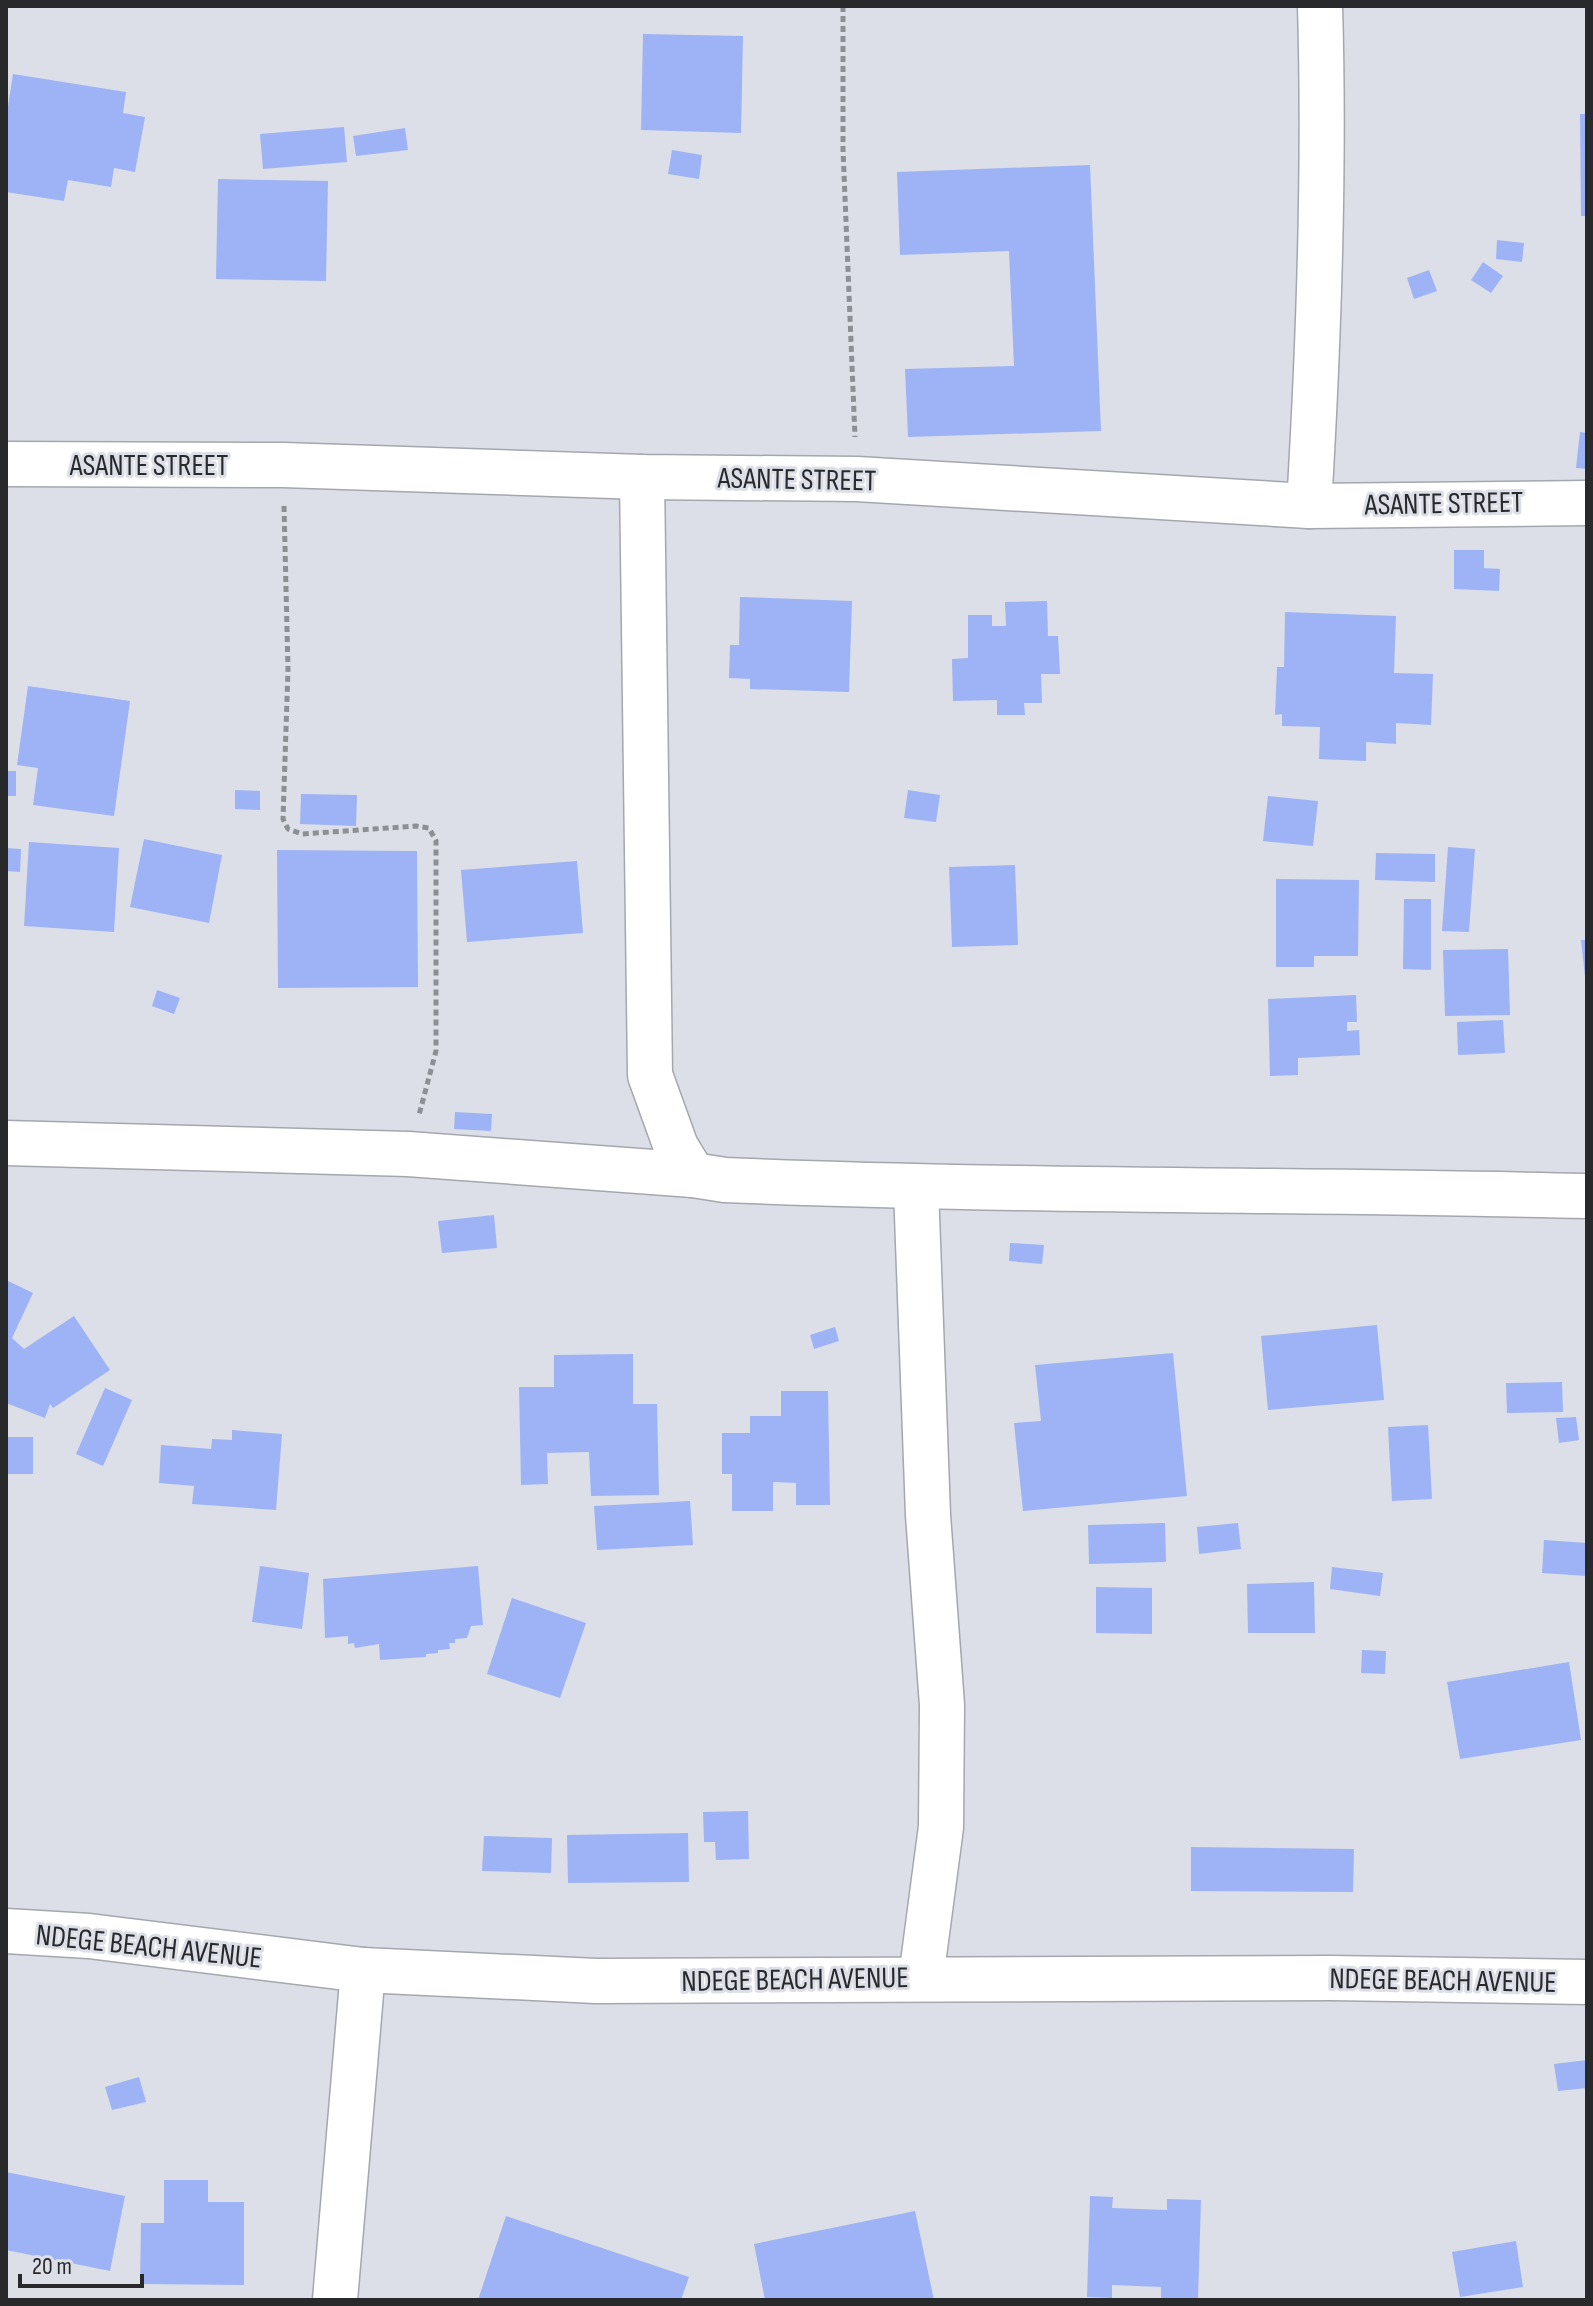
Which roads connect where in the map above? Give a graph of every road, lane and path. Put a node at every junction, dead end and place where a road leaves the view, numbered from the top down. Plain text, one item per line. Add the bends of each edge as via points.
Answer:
1 (843, 6) edge
2 (1320, 6) edge
3 (6, 464) edge
4 (283, 465) junction
5 (642, 477) junction
6 (857, 479) junction
7 (1587, 503) edge
8 (1309, 506) junction
9 (6, 1143) edge
10 (408, 1154) junction
11 (693, 1175) junction
12 (916, 1188) junction
13 (1587, 1196) edge
14 (6, 1931) edge
15 (363, 1970) junction
16 (921, 1978) junction
17 (1587, 1982) edge
18 (335, 2300) edge

1 - 6 path via 843,150
2 - 8 street via 1321,312
3 - 4 street, ASANTE STREET
4 - 5 street, ASANTE STREET
4 - 10 path via 288,669 283,819 288,829 302,834 429,828 436,841 436,1051
5 - 6 street, ASANTE STREET
5 - 11 street via 650,1075 676,1147
6 - 8 street, ASANTE STREET
7 - 8 street, ASANTE STREET
9 - 10 street
10 - 11 street
11 - 12 street
12 - 13 street via 1295,1188
12 - 16 street via 928,1515 942,1705 941,1827
14 - 15 street, NDEGE BEACH AVENUE via 89,1936
15 - 16 street, NDEGE BEACH AVENUE via 596,1981
15 - 18 street
16 - 17 street, NDEGE BEACH AVENUE

